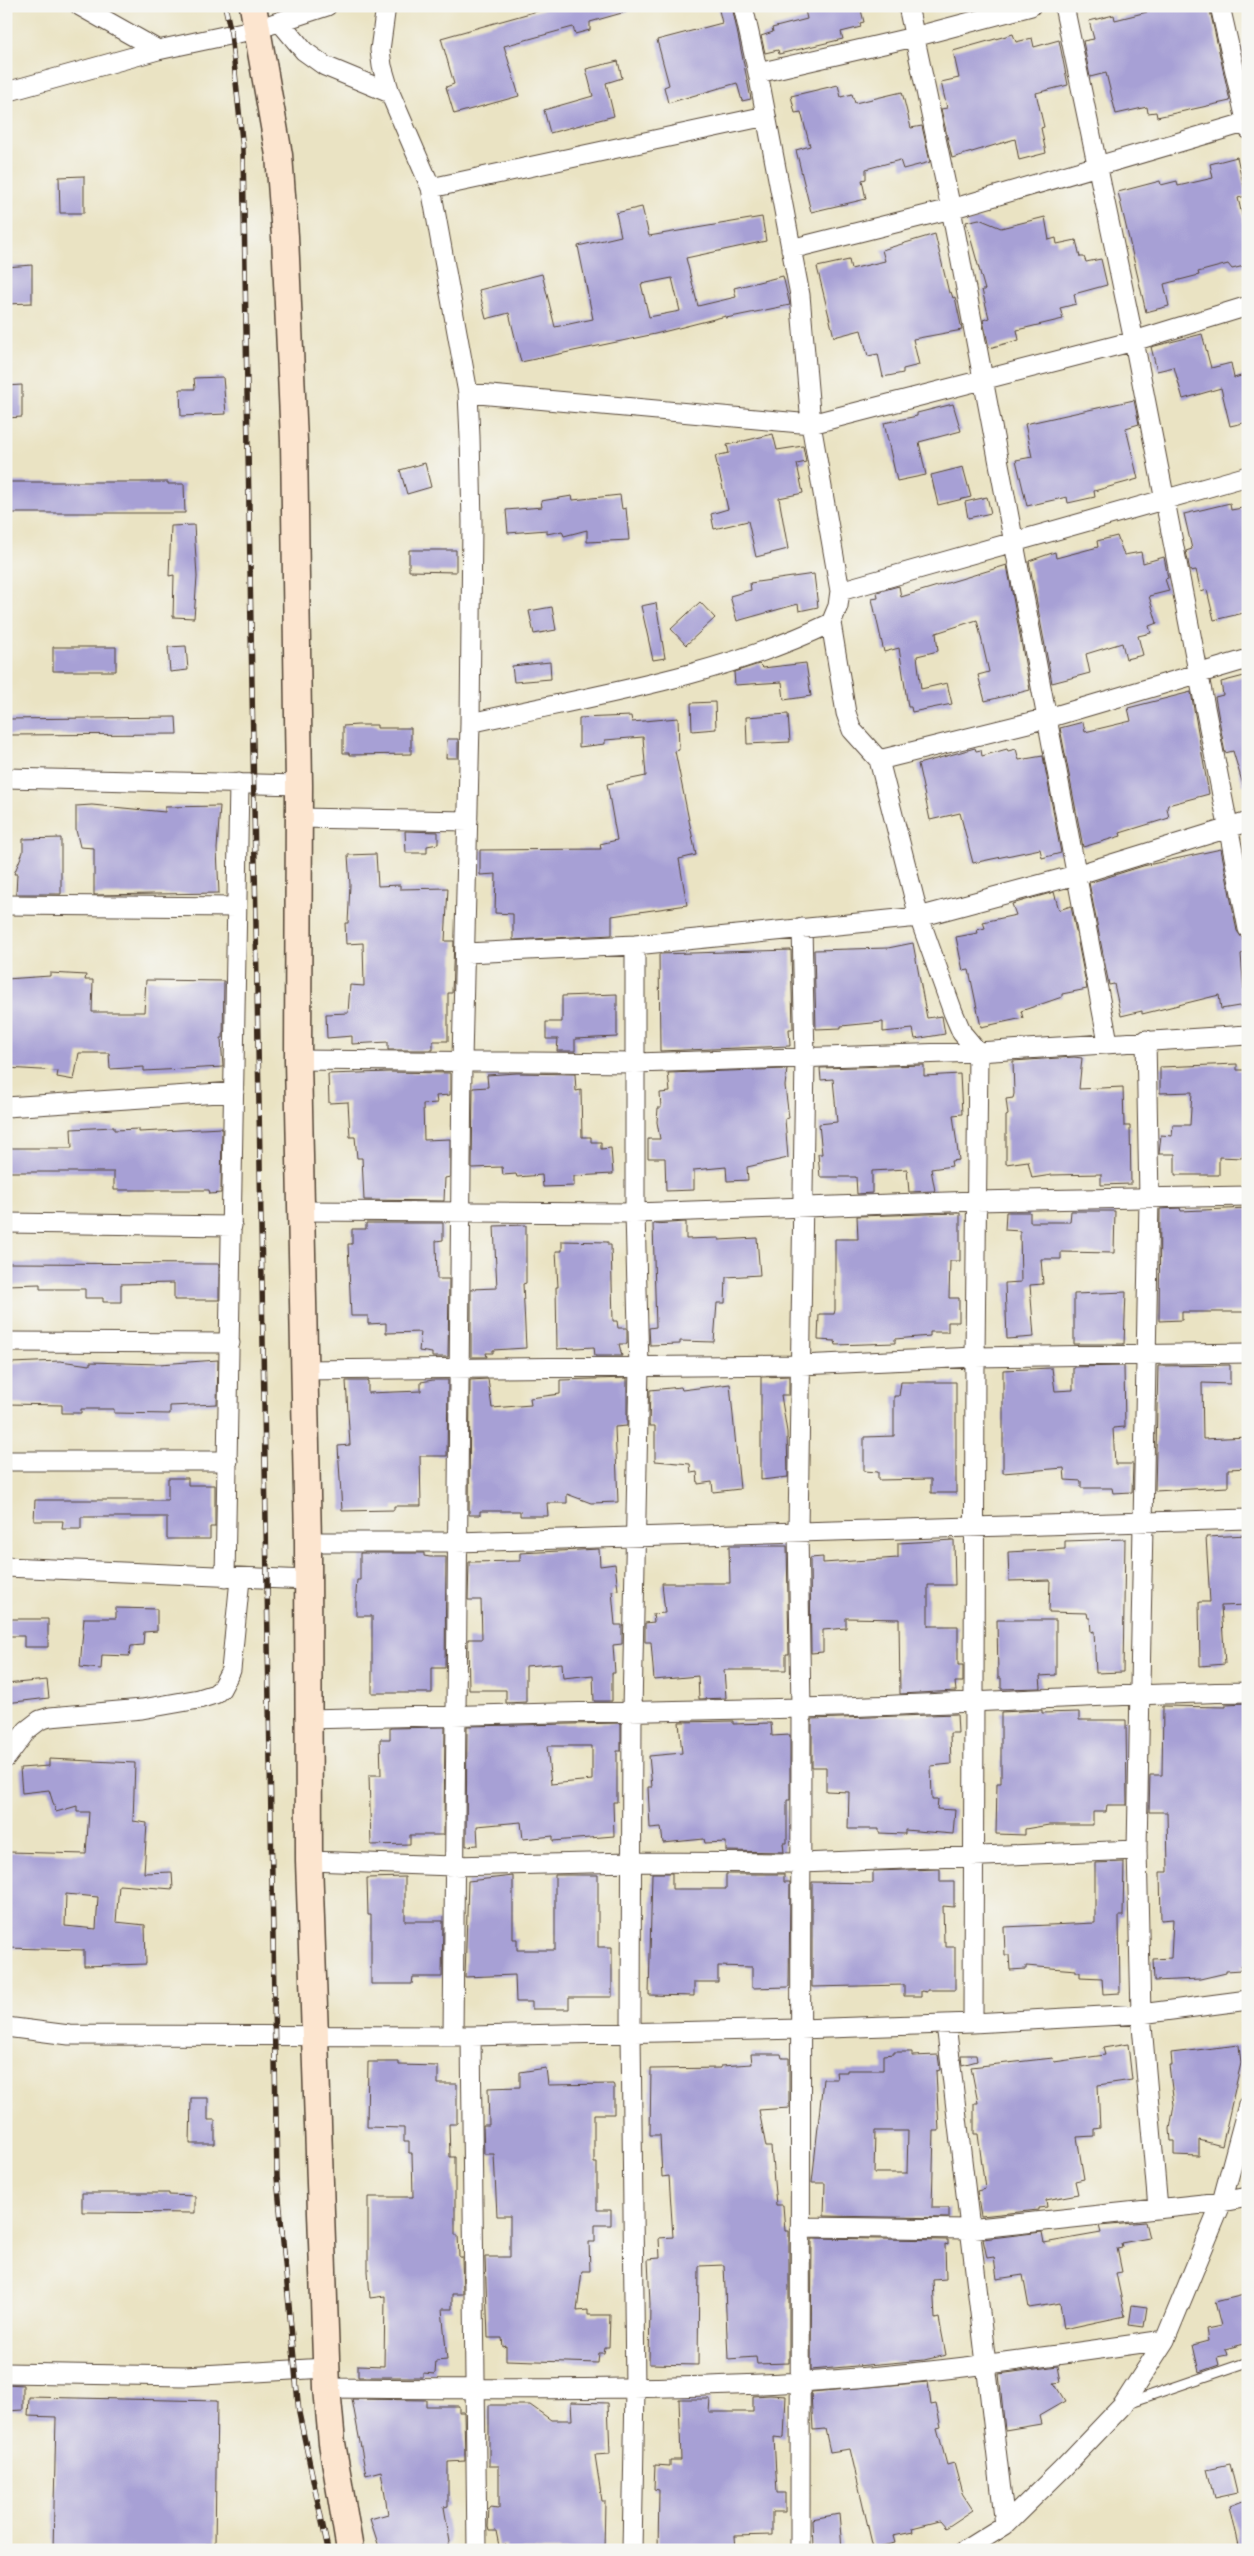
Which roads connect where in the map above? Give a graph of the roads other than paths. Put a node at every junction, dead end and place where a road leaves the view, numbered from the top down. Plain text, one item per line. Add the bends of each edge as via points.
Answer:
1 (80, 6) edge
2 (326, 6) edge
3 (386, 6) edge
4 (743, 6) edge
5 (908, 6) edge
6 (1031, 6) edge
7 (1064, 6) edge
8 (1220, 6) edge
9 (263, 19) edge
10 (914, 37) junction
11 (158, 50) junction
12 (758, 73) junction
13 (6, 92) edge
14 (390, 93) junction
15 (766, 116) junction
16 (1247, 125) edge
17 (1098, 166) junction
18 (431, 188) junction
19 (951, 209) junction
20 (791, 249) junction
21 (1248, 306) edge
22 (1134, 341) junction
23 (983, 381) junction
24 (468, 393) junction
25 (811, 424) junction
26 (1248, 476) edge
27 (1164, 499) junction
28 (1014, 542) junction
29 (840, 591) junction
30 (831, 623) junction
31 (1248, 659) edge
32 (1198, 673) junction
33 (1048, 718) junction
34 (470, 723) junction
35 (879, 760) junction
36 (6, 778) edge
37 (239, 783) junction
38 (299, 785) junction
39 (298, 818) junction
40 (468, 821) junction
41 (1248, 822) edge
42 (1229, 827) junction
43 (1076, 875) junction
44 (6, 905) edge
45 (237, 907) junction
46 (919, 917) junction
47 (802, 928) junction
48 (1248, 929) edge
49 (635, 945) junction
50 (466, 953) junction
51 (1248, 1035) edge
52 (1146, 1040) junction
53 (1108, 1042) junction
54 (978, 1052) junction
55 (805, 1057) junction
56 (298, 1060) junction
57 (462, 1060) junction
58 (636, 1063) junction
59 (234, 1092) junction
60 (6, 1107) edge
61 (1248, 1196) edge
62 (1149, 1199) junction
63 (976, 1201) junction
64 (804, 1208) junction
65 (300, 1211) junction
66 (635, 1212) junction
67 (461, 1213) junction
68 (6, 1223) edge
69 (232, 1226) junction
70 (6, 1342) edge
71 (230, 1344) junction
72 (1248, 1353) edge
73 (1145, 1356) junction
74 (975, 1358) junction
75 (801, 1365) junction
76 (639, 1367) junction
77 (304, 1370) junction
78 (461, 1370) junction
79 (228, 1461) junction
80 (6, 1462) edge
81 (1248, 1519) edge
82 (1143, 1523) junction
83 (975, 1526) junction
84 (798, 1531) junction
85 (636, 1537) junction
86 (308, 1542) junction
87 (456, 1542) junction
88 (6, 1567) edge
89 (232, 1578) junction
90 (308, 1580) junction
91 (1248, 1692) edge
92 (1141, 1693) junction
93 (974, 1701) junction
94 (801, 1708) junction
95 (632, 1710) junction
96 (455, 1714) junction
97 (308, 1719) junction
98 (6, 1758) edge
99 (1137, 1850) junction
100 (974, 1857) junction
101 (309, 1861) junction
102 (632, 1862) junction
103 (801, 1863) junction
104 (453, 1866) junction
105 (1248, 2000) edge
106 (1141, 2014) junction
107 (946, 2024) junction
108 (973, 2024) junction
109 (6, 2027) edge
110 (800, 2029) junction
111 (631, 2032) junction
112 (315, 2034) junction
113 (462, 2036) junction
114 (1248, 2105) edge
115 (1248, 2197) edge
116 (1222, 2202) junction
117 (1158, 2208) junction
118 (800, 2227) junction
119 (969, 2229) junction
120 (1165, 2340) junction
121 (1248, 2362) edge
122 (984, 2365) junction
123 (6, 2373) edge
124 (327, 2378) junction
125 (802, 2382) junction
126 (474, 2389) junction
127 (635, 2389) junction
128 (1123, 2405) junction
129 (1004, 2525) junction
130 (350, 2550) edge
131 (477, 2550) edge
132 (632, 2550) edge
133 (800, 2550) edge
134 (965, 2550) edge

1 - 11 street
2 - 9 street
3 - 14 street via 380,50
4 - 12 street
5 - 10 street
6 - 10 street
7 - 17 street
8 - 16 street
9 - 11 street
9 - 14 street via 325,66
9 - 38 street via 279,155 286,256 294,450
10 - 12 street
10 - 19 street
11 - 13 street
12 - 15 street
14 - 18 street
15 - 18 street
15 - 20 street
16 - 17 street
17 - 19 street
17 - 22 street
18 - 24 street
19 - 20 street
19 - 23 street
20 - 25 street via 800,296
21 - 22 street
22 - 23 street
22 - 27 street
23 - 25 street
23 - 28 street
24 - 25 street
24 - 34 street via 472,522
25 - 29 street
26 - 27 street
27 - 28 street
27 - 32 street
28 - 29 street
28 - 33 street
29 - 30 street
30 - 34 street via 794,640 690,674
30 - 35 street via 849,722 852,730
31 - 32 street
32 - 33 street
32 - 42 street
33 - 35 street
33 - 43 street
34 - 40 street
35 - 46 street
36 - 37 street
37 - 38 street
37 - 45 street
38 - 39 street
39 - 40 street
39 - 56 street
40 - 50 street
41 - 42 street
42 - 43 street
42 - 48 street
43 - 46 street
43 - 53 street
44 - 45 street
45 - 59 street
46 - 47 street
46 - 54 street via 962,1033
47 - 49 street
47 - 55 street
49 - 50 street
49 - 58 street
50 - 57 street
51 - 52 street
52 - 53 street
52 - 62 street
53 - 54 street
54 - 55 street
54 - 63 street
55 - 58 street
55 - 64 street
56 - 57 street
56 - 65 street
57 - 58 street
57 - 67 street
58 - 66 street
59 - 60 street
59 - 69 street
61 - 62 street
62 - 63 street
62 - 73 street
63 - 64 street
63 - 74 street
64 - 66 street
64 - 75 street
65 - 67 street
65 - 77 street
66 - 67 street
66 - 76 street
67 - 78 street
68 - 69 street
69 - 71 street
70 - 71 street
71 - 79 street
72 - 73 street
73 - 74 street
73 - 82 street
74 - 75 street
74 - 83 street
75 - 76 street
75 - 84 street
76 - 78 street
76 - 85 street
77 - 78 street
77 - 86 street
78 - 87 street
79 - 80 street
79 - 89 street
81 - 82 street
82 - 83 street
82 - 92 street
83 - 84 street
83 - 93 street
84 - 85 street
84 - 94 street
85 - 87 street
85 - 95 street
86 - 87 street
86 - 90 street
87 - 96 street
88 - 89 street
89 - 90 street
89 - 98 street via 231,1670 227,1682 215,1694 142,1709 45,1719 27,1730
90 - 97 street
91 - 92 street
92 - 93 street
92 - 99 street
93 - 94 street
93 - 100 street
94 - 95 street
94 - 103 street
95 - 96 street
95 - 102 street
96 - 97 street
96 - 104 street
97 - 101 street
99 - 100 street
99 - 106 street
100 - 103 street
100 - 108 street
101 - 104 street
101 - 112 street
102 - 103 street
102 - 104 street
102 - 111 street
103 - 110 street
104 - 113 street
105 - 106 street
106 - 108 street
106 - 117 street
107 - 108 street
107 - 110 street
107 - 119 street
109 - 112 street via 69,2035
110 - 111 street
110 - 118 street
111 - 113 street
111 - 127 street
112 - 113 street
112 - 124 street
113 - 126 street
114 - 116 street
115 - 116 street
116 - 117 street
116 - 120 street
117 - 119 street
118 - 119 street
118 - 125 street
119 - 122 street
120 - 122 street
120 - 128 street
121 - 128 lane
122 - 125 street
122 - 129 street
123 - 124 street
124 - 126 street
124 - 130 street via 332,2443
125 - 127 street
125 - 133 street
126 - 127 street
126 - 131 street
127 - 132 street
128 - 129 street
129 - 134 street

